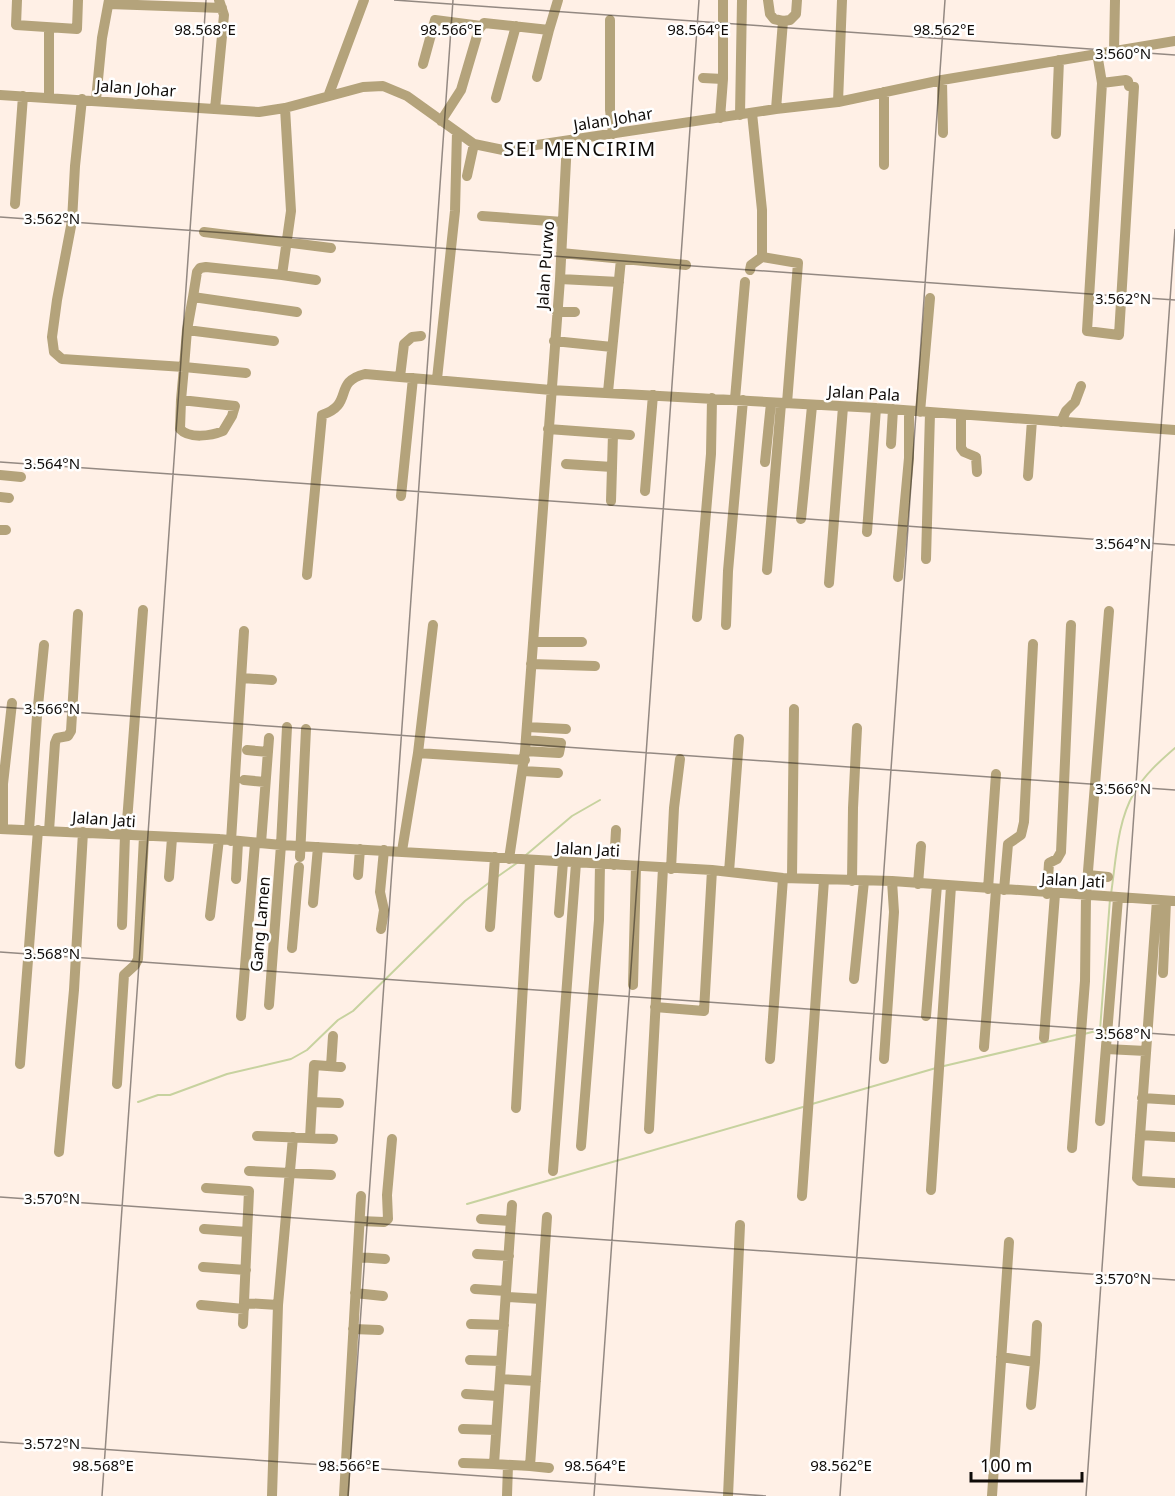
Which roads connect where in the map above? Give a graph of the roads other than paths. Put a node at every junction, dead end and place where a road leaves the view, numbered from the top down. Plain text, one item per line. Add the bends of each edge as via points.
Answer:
1 (17, 0) edge
2 (78, 0) edge
3 (364, 0) edge
4 (558, 0) edge
5 (723, 0) edge
6 (742, 0) edge
7 (768, 0) edge
8 (797, 0) edge
9 (842, 0) edge
10 (1115, 0) edge
11 (109, 2) edge
12 (221, 4) edge
13 (610, 20) dead end
14 (783, 21) junction
15 (481, 26) junction
16 (516, 26) junction
17 (49, 28) junction
18 (549, 30) junction
19 (1175, 41) edge
20 (1114, 51) junction
21 (1097, 53) junction
22 (1059, 60) junction
23 (423, 63) dead end
24 (537, 77) dead end
25 (703, 78) dead end
26 (723, 79) junction
27 (942, 80) junction
28 (1102, 83) junction
29 (884, 92) junction
30 (329, 94) junction
31 (0, 95) edge
32 (23, 96) junction
33 (49, 97) junction
34 (496, 98) dead end
35 (82, 99) junction
36 (96, 100) junction
37 (838, 102) junction
38 (285, 108) junction
39 (215, 109) junction
40 (776, 109) junction
41 (752, 113) junction
42 (740, 115) junction
43 (720, 118) junction
44 (441, 121) junction
45 (457, 132) junction
46 (613, 134) junction
47 (943, 134) dead end
48 (1056, 134) dead end
49 (567, 141) junction
50 (474, 144) junction
51 (884, 165) dead end
52 (467, 176) dead end
53 (15, 204) dead end
54 (482, 216) dead end
55 (563, 222) junction
56 (204, 232) dead end
57 (287, 244) junction
58 (331, 248) dead end
59 (561, 253) junction
60 (762, 257) junction
61 (621, 259) junction
62 (686, 265) dead end
63 (750, 270) dead end
64 (282, 275) junction
65 (560, 279) junction
66 (316, 280) dead end
67 (619, 282) junction
68 (745, 282) dead end
69 (193, 297) junction
70 (930, 298) dead end
71 (297, 312) dead end
72 (557, 312) junction
73 (574, 312) dead end
74 (187, 330) junction
75 (421, 336) dead end
76 (274, 341) dead end
77 (554, 341) junction
78 (612, 347) junction
79 (184, 367) junction
80 (246, 374) dead end
81 (400, 377) junction
82 (413, 378) junction
83 (436, 379) junction
84 (1081, 387) dead end
85 (551, 390) junction
86 (608, 392) junction
87 (653, 395) junction
88 (712, 398) junction
89 (181, 400) junction
90 (739, 400) junction
91 (780, 403) junction
92 (812, 406) junction
93 (843, 407) junction
94 (876, 408) junction
95 (892, 410) junction
96 (920, 412) junction
97 (961, 415) junction
98 (1032, 420) junction
99 (1061, 422) junction
100 (548, 429) junction
101 (1175, 430) edge
102 (613, 434) junction
103 (630, 435) dead end
104 (891, 444) dead end
105 (765, 462) dead end
106 (566, 464) dead end
107 (612, 467) junction
108 (977, 472) dead end
109 (0, 475) edge
110 (1028, 476) dead end
111 (21, 477) dead end
112 (645, 491) dead end
113 (401, 495) dead end
114 (611, 501) dead end
115 (801, 519) dead end
116 (867, 532) dead end
117 (926, 559) dead end
118 (767, 570) dead end
119 (307, 574) dead end
120 (898, 577) dead end
121 (829, 583) dead end
122 (143, 610) dead end
123 (1109, 611) dead end
124 (78, 614) dead end
125 (697, 617) dead end
126 (1071, 624) dead end
127 (433, 625) dead end
128 (726, 625) dead end
129 (244, 631) dead end
130 (534, 642) junction
131 (582, 642) dead end
132 (1033, 644) dead end
133 (44, 645) dead end
134 (531, 664) junction
135 (596, 666) dead end
136 (242, 678) junction
137 (272, 680) dead end
138 (12, 703) dead end
139 (794, 709) dead end
140 (287, 727) dead end
141 (527, 728) junction
142 (856, 728) dead end
143 (306, 729) dead end
144 (566, 729) dead end
145 (269, 738) dead end
146 (739, 739) dead end
147 (247, 750) dead end
148 (268, 752) junction
149 (418, 753) junction
150 (525, 756) junction
151 (680, 759) dead end
152 (558, 772) dead end
153 (996, 774) dead end
154 (244, 780) dead end
155 (266, 782) junction
156 (1, 829) edge
157 (39, 830) junction
158 (616, 830) dead end
159 (83, 832) junction
160 (126, 835) junction
161 (144, 836) junction
162 (172, 837) junction
163 (219, 839) junction
164 (234, 841) junction
165 (258, 843) junction
166 (282, 845) junction
167 (921, 846) dead end
168 (318, 847) junction
169 (360, 849) junction
170 (384, 850) junction
171 (402, 851) junction
172 (300, 857) junction
173 (520, 860) junction
174 (495, 862) junction
175 (563, 862) junction
176 (576, 863) junction
177 (600, 864) junction
178 (614, 865) junction
179 (636, 866) junction
180 (667, 868) junction
181 (712, 870) junction
182 (729, 872) junction
183 (358, 875) dead end
184 (1088, 875) junction
185 (1108, 876) dead end
186 (169, 877) dead end
187 (788, 878) junction
188 (236, 879) dead end
189 (824, 880) junction
190 (852, 881) junction
191 (864, 881) junction
192 (892, 881) junction
193 (918, 884) junction
194 (937, 885) junction
195 (951, 886) junction
196 (996, 890) junction
197 (1051, 894) junction
198 (1086, 896) junction
199 (1116, 898) junction
200 (1166, 901) edge
201 (313, 903) dead end
202 (559, 913) dead end
203 (210, 916) dead end
204 (122, 925) dead end
205 (490, 927) dead end
206 (381, 929) dead end
207 (292, 948) dead end
208 (1163, 973) dead end
209 (854, 979) dead end
210 (633, 985) dead end
211 (269, 1005) dead end
212 (656, 1007) junction
213 (241, 1016) dead end
214 (927, 1016) dead end
215 (333, 1036) dead end
216 (1044, 1038) dead end
217 (984, 1047) dead end
218 (1106, 1049) junction
219 (1146, 1051) junction
220 (770, 1059) dead end
221 (884, 1059) dead end
222 (20, 1064) dead end
223 (117, 1084) dead end
224 (1142, 1098) junction
225 (1175, 1100) edge
226 (312, 1102) junction
227 (339, 1103) dead end
228 (516, 1108) dead end
229 (1100, 1121) dead end
230 (649, 1129) dead end
231 (1140, 1135) junction
232 (257, 1136) dead end
233 (293, 1137) junction
234 (1175, 1137) edge
235 (310, 1138) junction
236 (333, 1139) dead end
237 (392, 1139) dead end
238 (581, 1146) dead end
239 (1072, 1148) dead end
240 (59, 1152) dead end
241 (249, 1171) dead end
242 (553, 1171) dead end
243 (290, 1173) junction
244 (332, 1174) dead end
245 (1175, 1183) edge
246 (206, 1188) dead end
247 (931, 1190) dead end
248 (361, 1196) dead end
249 (802, 1196) dead end
250 (512, 1205) dead end
251 (547, 1217) dead end
252 (481, 1219) dead end
253 (360, 1221) junction
254 (511, 1221) junction
255 (740, 1225) dead end
256 (204, 1229) dead end
257 (247, 1232) junction
258 (1009, 1242) dead end
259 (477, 1254) dead end
260 (509, 1256) junction
261 (358, 1257) junction
262 (385, 1259) dead end
263 (203, 1268) dead end
264 (246, 1270) junction
265 (474, 1289) dead end
266 (355, 1293) junction
267 (506, 1294) junction
268 (383, 1296) dead end
269 (541, 1299) junction
270 (201, 1305) dead end
271 (278, 1305) junction
272 (244, 1306) junction
273 (243, 1324) dead end
274 (471, 1324) dead end
275 (504, 1325) junction
276 (1037, 1325) dead end
277 (353, 1329) junction
278 (379, 1330) dead end
279 (1001, 1357) junction
280 (470, 1360) dead end
281 (501, 1361) junction
282 (1035, 1362) junction
283 (500, 1379) junction
284 (536, 1381) junction
285 (466, 1394) dead end
286 (498, 1396) junction
287 (1031, 1405) dead end
288 (463, 1429) dead end
289 (496, 1430) junction
290 (463, 1462) dead end
291 (494, 1464) junction
292 (508, 1465) junction
293 (530, 1467) junction
294 (549, 1468) dead end
295 (272, 1496) edge
296 (345, 1496) edge
297 (507, 1496) edge
298 (728, 1496) edge
299 (992, 1496) edge

1 - 17 street via 16,25
2 - 17 street via 77,29
3 - 30 street
4 - 18 street
5 - 26 street
6 - 42 street
7 - 14 street via 770,15
8 - 14 street via 796,14
9 - 37 street
10 - 20 street
11 - 12 street
11 - 36 street
12 - 39 street via 224,18
13 - 46 street
14 - 40 street
15 - 16 street
15 - 23 street via 435,20
15 - 44 street via 461,90
16 - 18 street
16 - 34 street
17 - 33 street
18 - 24 street
19 - 20 street, Jalan Johar
20 - 21 street, Jalan Johar
21 - 22 street, Jalan Johar
21 - 28 street
22 - 27 street, Jalan Johar
22 - 48 street
25 - 26 street
26 - 43 street
27 - 29 street, Jalan Johar
27 - 47 street
28 - 28 street via 1087,331 1119,336 1134,87 1126,80
29 - 37 street, Jalan Johar
29 - 51 street
30 - 38 street, Jalan Johar
30 - 44 street, Jalan Johar via 383,86 407,96
31 - 32 street, Jalan Johar
32 - 33 street, Jalan Johar
32 - 53 street
33 - 35 street, Jalan Johar
35 - 36 street, Jalan Johar
35 - 79 street via 72,221 52,337 54,352 62,359
36 - 39 street, Jalan Johar
37 - 40 street, Jalan Johar
38 - 39 street, Jalan Johar via 259,112
38 - 57 street via 291,211
40 - 41 street, Jalan Johar
41 - 42 street, Jalan Johar
41 - 60 street via 762,210
42 - 43 street, Jalan Johar
43 - 46 street, Jalan Johar
44 - 45 street, Jalan Johar
45 - 50 street, Jalan Johar
45 - 83 street via 454,222
46 - 49 street, Jalan Johar
49 - 50 street, Jalan Johar via 503,150
49 - 55 street, Jalan Purwo
50 - 52 street
54 - 55 street
55 - 59 street, Jalan Purwo
56 - 57 street
57 - 58 street
57 - 64 street
59 - 61 street
59 - 65 street, Jalan Purwo
60 - 63 street
60 - 91 street via 798,263
61 - 62 street
61 - 67 street
64 - 66 street
64 - 69 street via 200,268
65 - 67 street
65 - 72 street, Jalan Purwo
67 - 78 street
68 - 90 street
69 - 71 street
69 - 74 street
70 - 96 street
72 - 73 street
72 - 77 street, Jalan Purwo
74 - 76 street
74 - 79 street
75 - 81 street via 404,344
77 - 78 street
77 - 85 street, Jalan Purwo
78 - 86 street
79 - 80 street
79 - 89 street
81 - 82 street, Jalan Pala
81 - 119 street, Jalan Pala via 354,376 346,384 340,405 322,415
82 - 83 street, Jalan Pala
82 - 113 street
83 - 85 street, Jalan Pala
84 - 99 street
85 - 86 street, Jalan Pala
85 - 100 street, Jalan Purwo
86 - 87 street, Jalan Pala
87 - 88 street, Jalan Pala
87 - 112 street
88 - 90 street, Jalan Pala
88 - 125 street
89 - 89 street via 180,429 188,434 223,431 235,406
90 - 91 street, Jalan Pala
90 - 128 street
91 - 92 street, Jalan Pala
91 - 105 street
91 - 118 street
92 - 93 street, Jalan Pala
92 - 115 street
93 - 94 street, Jalan Pala
93 - 121 street
94 - 95 street, Jalan Pala
94 - 116 street
95 - 96 street, Jalan Pala
95 - 104 street
96 - 97 street, Jalan Pala
96 - 117 street
96 - 120 street via 909,458
97 - 98 street, Jalan Pala
97 - 108 street via 961,448 976,457
98 - 99 street, Jalan Pala
98 - 110 street
99 - 101 street, Jalan Pala
100 - 102 street
100 - 130 street, Jalan Purwo
102 - 103 street
102 - 107 street
106 - 107 street
107 - 114 street
109 - 111 street
122 - 160 street
123 - 184 street
124 - 157 street via 71,732 55,742
126 - 197 street via 1060,852 1057,860 1049,863
127 - 149 street
129 - 136 street
130 - 131 street
130 - 134 street, Jalan Purwo
132 - 196 street via 1024,822 1021,835 1008,844
133 - 157 street via 36,723
134 - 135 street
134 - 141 street, Jalan Purwo
136 - 137 street
136 - 164 street
138 - 156 street
139 - 187 street
140 - 166 street, Gang Lamen
141 - 144 street
141 - 150 street, Jalan Purwo
142 - 190 street
143 - 172 street
145 - 148 street
146 - 182 street
147 - 148 street
148 - 155 street
149 - 150 street
149 - 171 street
150 - 152 street
150 - 173 street, Jalan Purwo
151 - 180 street
153 - 196 street
154 - 155 street
155 - 165 street
156 - 157 street, Jalan Jati
157 - 159 street, Jalan Jati
157 - 222 street
158 - 178 street
159 - 160 street, Jalan Jati
159 - 240 street
160 - 161 street, Jalan Jati
160 - 204 street
161 - 162 street, Jalan Jati
161 - 223 street via 138,959 124,975
162 - 163 street, Jalan Jati
162 - 186 street
163 - 164 street, Jalan Jati
163 - 203 street
164 - 165 street, Jalan Jati
164 - 188 street
165 - 166 street, Jalan Jati
165 - 213 street
166 - 172 street, Jalan Jati
166 - 211 street, Gang Lamen
167 - 193 street
168 - 169 street, Jalan Jati
168 - 172 street, Jalan Jati
168 - 201 street
169 - 170 street, Jalan Jati
169 - 183 street
170 - 171 street, Jalan Jati
170 - 206 street
171 - 174 street, Jalan Jati
172 - 207 street
173 - 174 street, Jalan Jati
173 - 175 street, Jalan Jati
173 - 228 street, Jalan Purwo
174 - 205 street
175 - 176 street, Jalan Jati
175 - 202 street
176 - 177 street, Jalan Jati
176 - 242 street
177 - 178 street, Jalan Jati
177 - 238 street
178 - 179 street, Jalan Jati
179 - 180 street, Jalan Jati
179 - 210 street
180 - 181 street, Jalan Jati
180 - 212 street
181 - 182 street, Jalan Jati
181 - 212 street via 704,1011
182 - 187 street, Jalan Jati
184 - 185 street
184 - 198 street
187 - 189 street, Jalan Jati
187 - 220 street
189 - 190 street, Jalan Jati
189 - 249 street
190 - 191 street, Jalan Jati
191 - 192 street, Jalan Jati
191 - 209 street
192 - 193 street, Jalan Jati
192 - 221 street via 894,912
193 - 194 street, Jalan Jati
194 - 195 street, Jalan Jati
194 - 214 street
195 - 196 street, Jalan Jati
195 - 247 street
196 - 197 street, Jalan Jati
196 - 217 street
197 - 198 street, Jalan Jati
197 - 216 street
198 - 199 street, Jalan Jati
198 - 239 street via 1085,981
199 - 200 street, Jalan Jati
199 - 218 street
200 - 208 street
200 - 219 street
212 - 230 street
215 - 226 street via 336,1066 314,1065
218 - 219 street
218 - 229 street
219 - 224 street
224 - 225 street
224 - 231 street
226 - 227 street
226 - 235 street
231 - 234 street
231 - 245 street via 1138,1180
232 - 233 street
233 - 235 street
233 - 243 street
235 - 236 street
237 - 253 street via 388,1219
241 - 243 street
243 - 244 street
243 - 271 street
246 - 257 street via 249,1191
248 - 253 street
250 - 254 street
251 - 269 street
252 - 254 street
253 - 261 street
254 - 260 street
255 - 298 street
256 - 257 street
257 - 264 street
258 - 279 street
259 - 260 street
260 - 267 street
261 - 262 street
261 - 266 street
263 - 264 street
264 - 272 street
265 - 267 street
266 - 268 street
266 - 277 street
267 - 269 street
267 - 275 street
269 - 284 street
270 - 272 street
271 - 272 street
271 - 295 street
272 - 273 street
274 - 275 street
275 - 281 street
276 - 282 street
277 - 278 street
277 - 296 street
279 - 282 street
279 - 299 street
280 - 281 street
281 - 283 street
282 - 287 street
283 - 284 street
283 - 286 street
284 - 293 street
285 - 286 street
286 - 289 street
288 - 289 street
289 - 291 street
290 - 291 street
291 - 292 street
292 - 293 street
292 - 297 street
293 - 294 street

